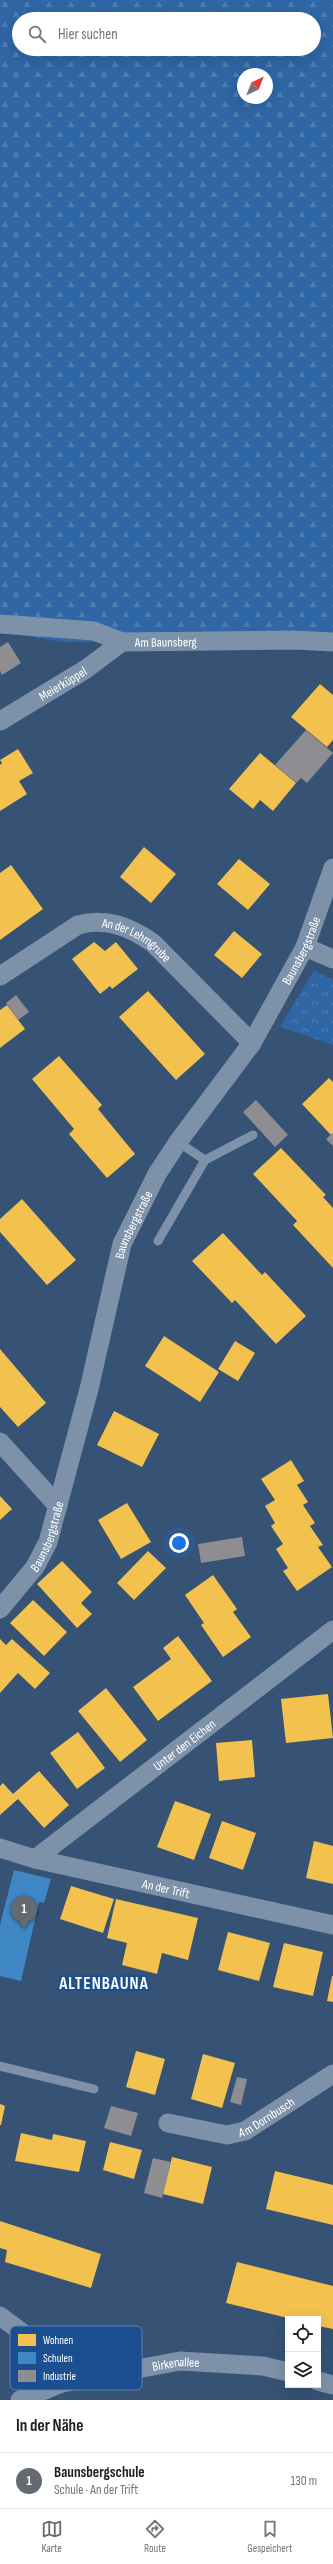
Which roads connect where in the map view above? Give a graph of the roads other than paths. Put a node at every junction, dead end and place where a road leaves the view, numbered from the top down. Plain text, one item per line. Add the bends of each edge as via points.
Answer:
1 (0, 624) edge
2 (122, 642) junction
3 (333, 642) edge
4 (0, 721) edge
5 (333, 868) edge
6 (305, 947) junction
7 (333, 959) edge
8 (0, 976) edge
9 (252, 1044) junction
10 (253, 1135) dead end
11 (178, 1142) junction
12 (205, 1160) junction
13 (158, 1241) dead end
14 (0, 1442) edge
15 (58, 1506) junction
16 (0, 1609) edge
17 (333, 1630) edge
18 (0, 1848) edge
19 (35, 1859) junction
20 (333, 1925) edge
21 (0, 2066) edge
22 (333, 2074) edge
23 (94, 2089) dead end
24 (168, 2123) dead end
25 (0, 2316) edge
26 (13, 2326) edge
27 (142, 2368) edge
28 (285, 2371) edge
29 (321, 2381) edge
30 (333, 2385) edge
31 (45, 2390) edge
32 (20, 2400) edge

1 - 2 street, Am Baunsberg via 94,631
2 - 3 street, Am Baunsberg
2 - 4 street, Meierküppel via 86,669
5 - 6 street, Baunsbergstraße
6 - 7 street
6 - 9 street, Baunsbergstraße
8 - 9 street, An der Lehmgrube via 78,926 91,922 116,924 135,930 153,943
9 - 11 street, Baunsbergstraße
10 - 12 lane
11 - 12 lane
11 - 15 street, Baunsbergstraße via 157,1174 122,1244 89,1389
12 - 13 lane
14 - 15 street
15 - 16 street, Baunsbergstraße via 48,1542 35,1567
17 - 19 street, Unter den Eichen
18 - 19 street, An der Trift
19 - 20 street, An der Trift
21 - 23 lane
22 - 24 street, Am Dornbusch via 245,2131 227,2135
25 - 26 street
27 - 28 street, Birkenallee via 180,2361 263,2366
29 - 30 street
31 - 32 street, Birkenallee

